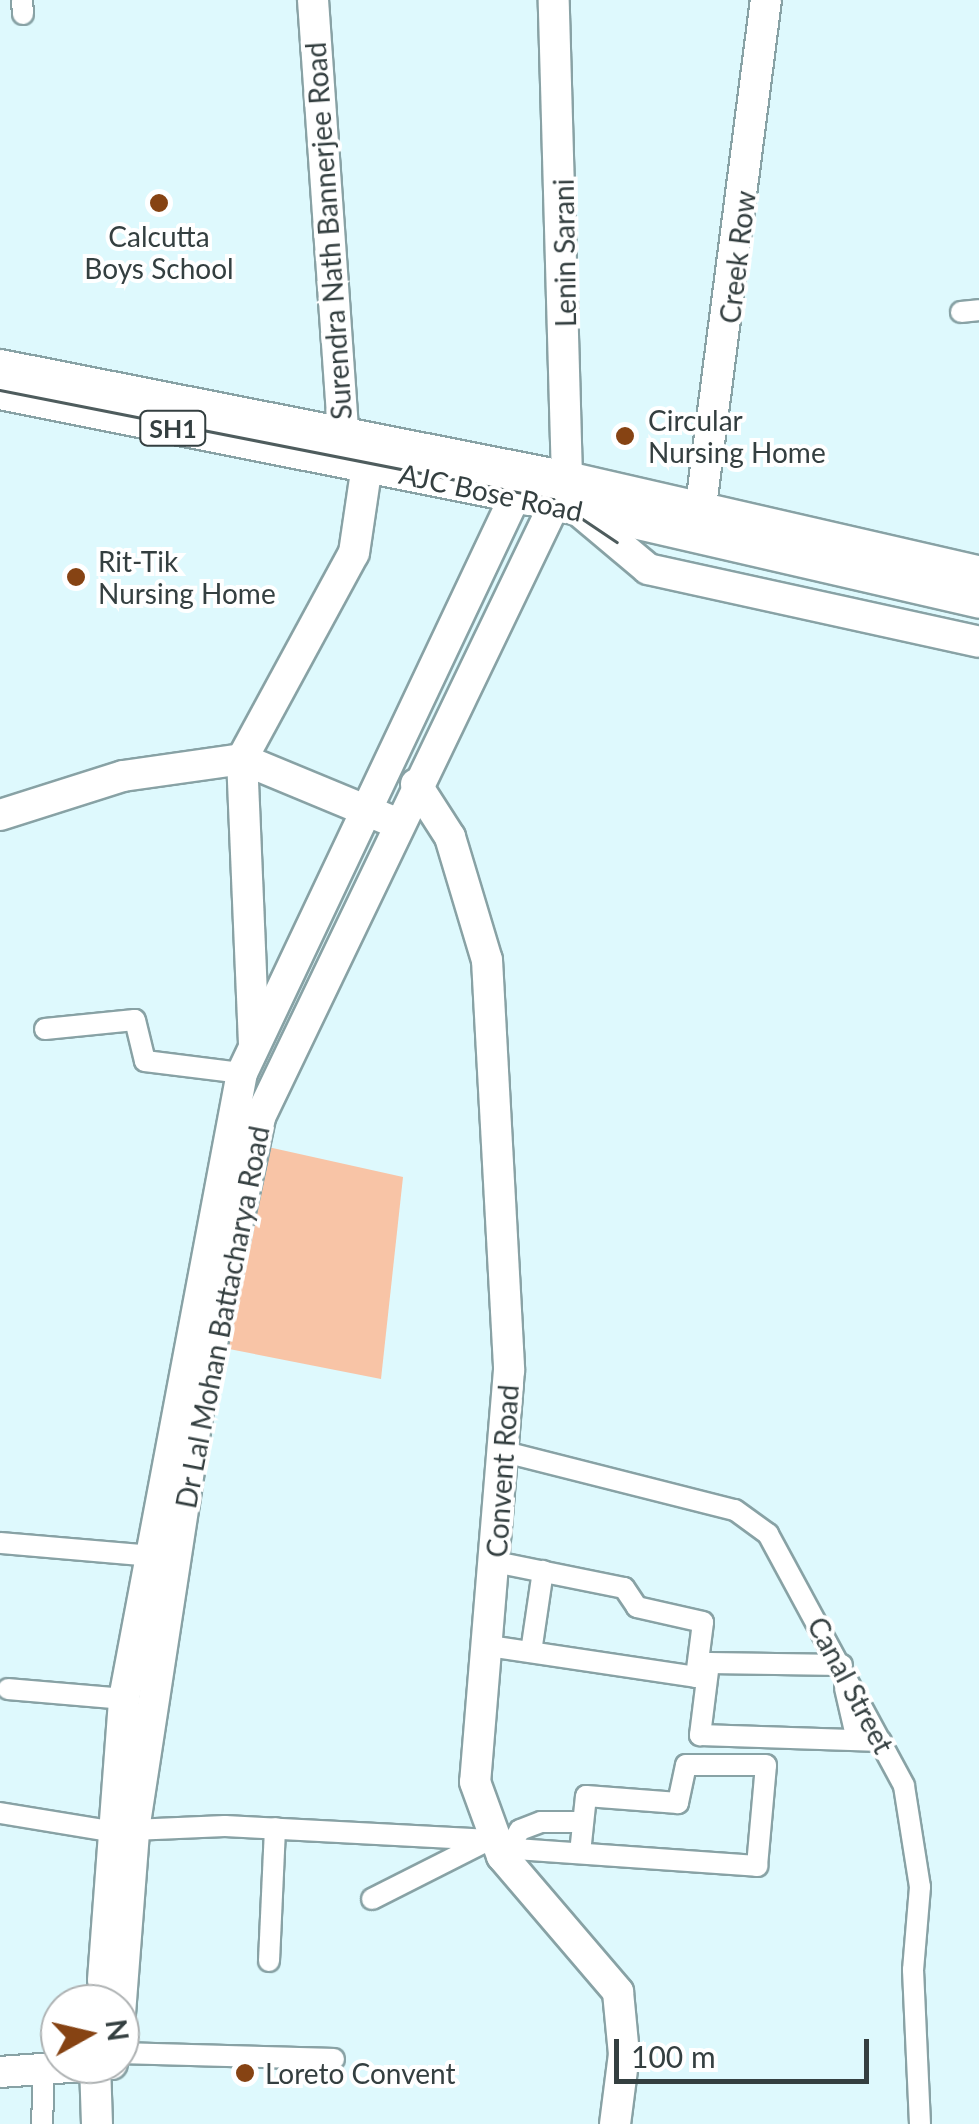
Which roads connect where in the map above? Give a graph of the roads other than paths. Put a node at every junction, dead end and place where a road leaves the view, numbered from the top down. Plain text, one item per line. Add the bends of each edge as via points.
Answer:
1 (312, 0) edge
2 (554, 0) edge
3 (766, 0) edge
4 (0, 366) edge
5 (0, 393) edge
6 (356, 450) junction
7 (523, 483) junction
8 (567, 498) junction
9 (699, 525) junction
10 (979, 572) edge
11 (979, 602) edge
12 (979, 642) edge
13 (242, 759) junction
14 (416, 784) junction
15 (0, 815) edge
16 (384, 818) junction
17 (46, 1029) dead end
18 (248, 1060) junction
19 (284, 1064) junction
20 (500, 1452) junction
21 (0, 1543) edge
22 (150, 1556) junction
23 (495, 1562) junction
24 (543, 1571) junction
25 (489, 1646) junction
26 (532, 1652) junction
27 (840, 1666) junction
28 (8, 1689) dead end
29 (124, 1698) junction
30 (857, 1740) junction
31 (881, 1741) junction
32 (0, 1813) edge
33 (582, 1822) junction
34 (276, 1828) junction
35 (121, 1831) junction
36 (503, 1848) junction
37 (580, 1853) junction
38 (372, 1900) dead end
39 (269, 1961) dead end
40 (104, 1984) edge
41 (120, 1984) edge
42 (0, 2051) edge
43 (40, 2057) edge
44 (334, 2060) dead end
45 (40, 2062) edge
46 (140, 2062) edge
47 (0, 2072) edge
48 (48, 2084) edge
49 (103, 2084) edge
50 (42, 2124) edge
51 (97, 2124) edge
52 (615, 2124) edge
53 (920, 2124) edge

1 - 6 main road, Surendra Nath Bannerjee Road
2 - 8 main road, Lenin Sarani
3 - 9 main road, Creek Row
4 - 6 main road
5 - 6 main road, AJC Bose Road / SH1
6 - 7 main road, AJC Bose Road / SH1
6 - 13 main road, Surendra Nath Bannerjee Road via 354,553
7 - 8 main road, AJC Bose Road / SH1
7 - 16 main road, Dr Lal Mohan Battacharya Road
8 - 9 main road, AJC Bose Road
8 - 12 main road via 648,569
8 - 14 main road, Dr Lal Mohan Battacharya Road
9 - 10 main road
9 - 11 main road
13 - 15 main road via 123,776
13 - 16 main road
13 - 18 main road
14 - 16 main road, Dr Lal Mohan Battacharya Road
14 - 20 main road, Convent Road via 450,838 487,960 509,1370
16 - 18 main road, Dr Lal Mohan Battacharya Road
16 - 19 main road, Dr Lal Mohan Battacharya Road
17 - 18 street via 136,1020 145,1061
18 - 19 main road
18 - 22 main road, Dr Lal Mohan Battacharya Road
19 - 35 main road, Dr Lal Mohan Battacharya Road via 260,1117
20 - 23 main road, Convent Road
20 - 27 street, Canal Street via 736,1510 768,1534
21 - 22 street
22 - 29 main road, Dr Lal Mohan Battacharya Road
23 - 24 street
23 - 25 main road, Convent Road
24 - 26 street
24 - 26 street via 624,1588 637,1606 703,1622 696,1677
25 - 26 street
25 - 36 main road, Convent Road via 475,1782
27 - 30 street
27 - 30 street via 709,1663 700,1735
27 - 31 street, Canal Street
28 - 29 street
29 - 35 main road, Dr Lal Mohan Battacharya Road
30 - 31 street
31 - 53 street, Canal Street via 904,1786 920,1887 913,1970
32 - 35 street
33 - 36 street via 540,1822
33 - 37 street
33 - 37 street via 586,1796 678,1803 686,1765 766,1766 757,1866
34 - 35 street
34 - 36 street
34 - 39 street
35 - 40 main road, Dr Lal Mohan Battacharya Road
35 - 41 main road, Dr Lal Mohan Battacharya Road
36 - 37 street
36 - 38 street
36 - 52 main road, Convent Road via 618,1992 624,2054
42 - 43 main road
44 - 46 street
45 - 47 main road
48 - 50 street
49 - 51 main road

